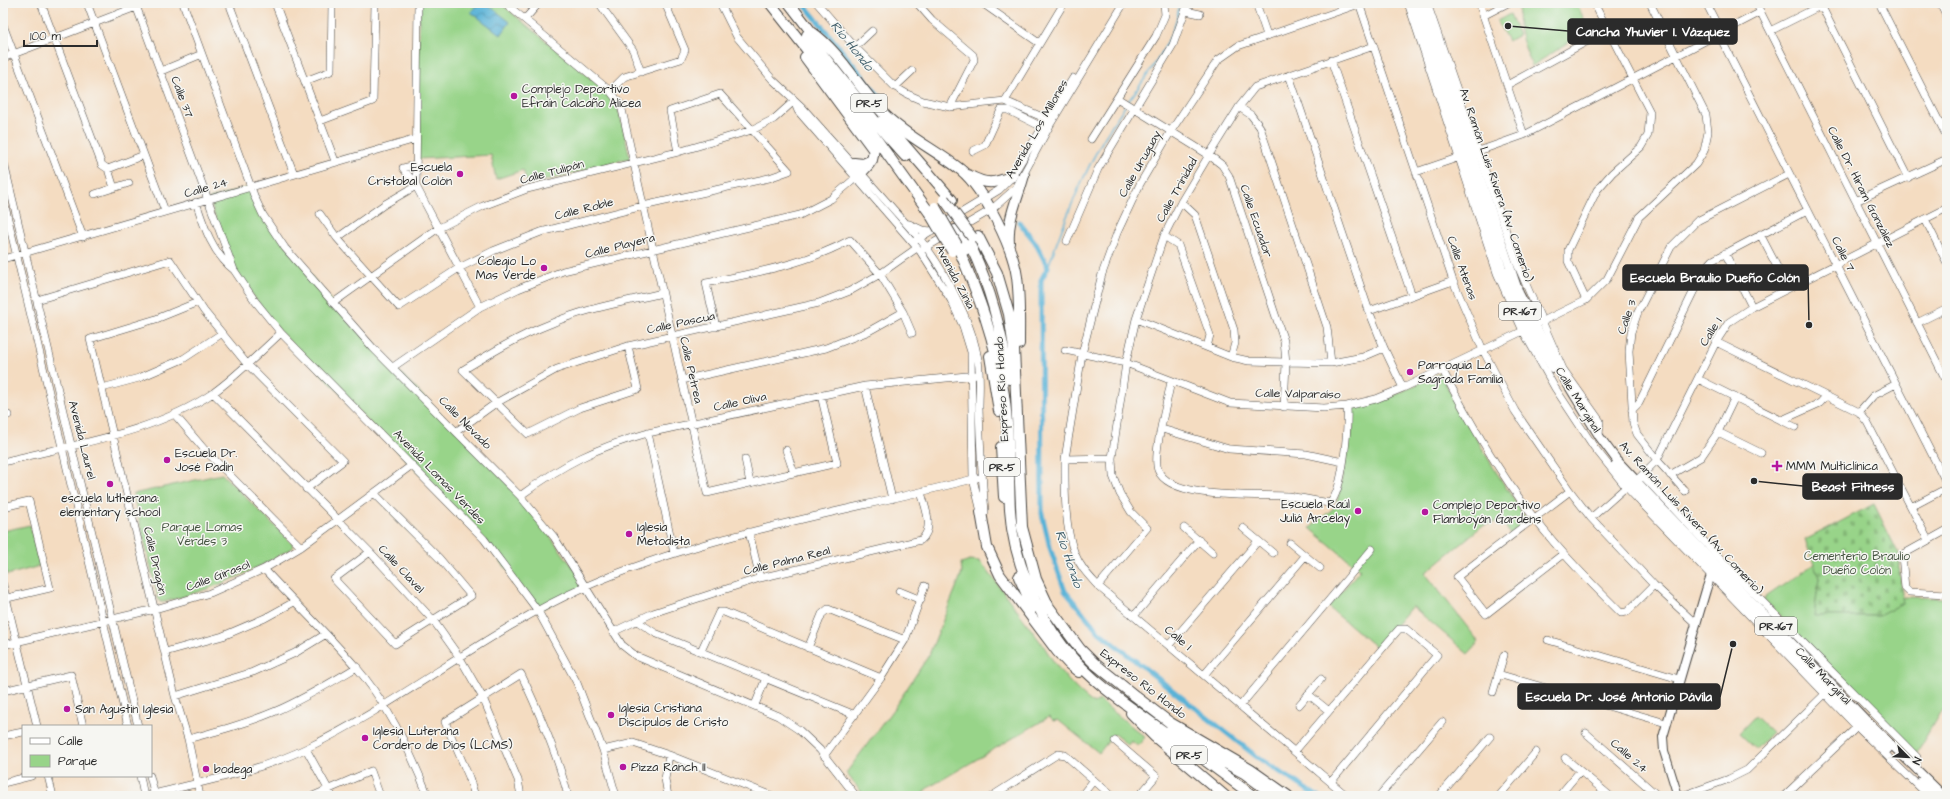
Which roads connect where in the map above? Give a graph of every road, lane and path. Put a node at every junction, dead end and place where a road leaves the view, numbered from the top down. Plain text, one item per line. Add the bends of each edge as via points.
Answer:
1 (41, 3) edge
2 (87, 3) edge
3 (183, 3) edge
4 (229, 3) edge
5 (275, 3) edge
6 (332, 3) edge
7 (375, 3) edge
8 (418, 3) edge
9 (505, 3) edge
10 (539, 3) edge
11 (599, 3) edge
12 (665, 3) edge
13 (720, 3) edge
14 (770, 3) edge
15 (776, 3) edge
16 (780, 3) edge
17 (788, 3) edge
18 (817, 3) edge
19 (917, 3) edge
20 (982, 3) edge
21 (1063, 3) edge
22 (1119, 3) edge
23 (1124, 3) edge
24 (1164, 3) edge
25 (1256, 3) edge
26 (1360, 3) edge
27 (1408, 3) edge
28 (1414, 3) edge
29 (1421, 3) edge
30 (1427, 3) edge
31 (1479, 3) edge
32 (1508, 3) edge
33 (1594, 3) edge
34 (1650, 3) edge
35 (1706, 3) edge
36 (1756, 3) edge
37 (1879, 3) edge
38 (1940, 3) edge
39 (1822, 4) edge
40 (136, 5) edge
41 (1187, 7) edge
42 (1761, 12) junction
43 (1200, 14) dead end
44 (1483, 16) junction
45 (1947, 16) edge
46 (782, 18) junction
47 (525, 19) junction
48 (94, 23) junction
49 (3, 25) edge
50 (1608, 30) junction
51 (872, 31) dead end
52 (1770, 31) junction
53 (812, 33) junction
54 (1719, 33) junction
55 (1267, 35) junction
56 (54, 38) junction
57 (1039, 43) junction
58 (1374, 46) junction
59 (855, 47) junction
60 (14, 54) junction
61 (202, 54) junction
62 (1676, 54) junction
63 (3, 58) edge
64 (1331, 60) junction
65 (161, 71) junction
66 (912, 71) dead end
67 (641, 72) junction
68 (1289, 75) junction
69 (1632, 78) junction
70 (305, 80) junction
71 (1506, 85) junction
72 (895, 87) junction
73 (610, 91) junction
74 (1117, 98) junction
75 (794, 101) junction
76 (1005, 101) junction
77 (950, 107) junction
78 (1239, 107) junction
79 (1134, 108) junction
80 (320, 121) junction
81 (1048, 124) junction
82 (752, 130) junction
83 (1171, 131) junction
84 (1524, 135) junction
85 (1947, 137) edge
86 (416, 139) junction
87 (1091, 139) dead end
88 (973, 151) dead end
89 (678, 152) junction
90 (1469, 154) junction
91 (144, 155) junction
92 (1209, 155) junction
93 (3, 159) edge
94 (1947, 159) edge
95 (872, 160) junction
96 (335, 161) junction
97 (634, 162) junction
98 (854, 163) junction
99 (416, 165) junction
100 (108, 169) junction
101 (963, 172) junction
102 (1416, 172) junction
103 (294, 174) junction
104 (1790, 174) junction
105 (859, 175) junction
106 (1024, 175) junction
107 (1013, 176) junction
108 (1908, 178) junction
109 (129, 183) dead end
110 (252, 186) junction
111 (416, 186) junction
112 (114, 188) junction
113 (95, 194) dead end
114 (3, 198) edge
115 (209, 199) junction
116 (984, 199) junction
117 (948, 200) junction
118 (196, 202) junction
119 (1181, 202) junction
120 (1856, 202) junction
121 (643, 206) junction
122 (1947, 208) edge
123 (932, 209) junction
124 (991, 210) junction
125 (1808, 210) junction
126 (165, 211) junction
127 (320, 214) dead end
128 (902, 219) junction
129 (1925, 219) junction
130 (438, 229) junction
131 (958, 229) junction
132 (931, 231) junction
133 (1760, 234) junction
134 (1164, 236) junction
135 (83, 237) junction
136 (975, 237) junction
137 (337, 238) junction
138 (919, 238) junction
139 (937, 241) junction
140 (1067, 241) dead end
141 (1877, 244) junction
142 (918, 248) junction
143 (954, 248) junction
144 (653, 249) junction
145 (1010, 249) junction
146 (26, 253) junction
147 (1725, 253) junction
148 (16, 256) junction
149 (3, 259) edge
150 (935, 261) junction
151 (1947, 263) edge
152 (1836, 264) junction
153 (459, 268) junction
154 (234, 270) junction
155 (880, 274) junction
156 (371, 276) junction
157 (1453, 281) junction
158 (1788, 288) junction
159 (662, 293) junction
160 (1412, 296) junction
161 (37, 300) junction
162 (1586, 300) junction
163 (198, 302) junction
164 (333, 303) junction
165 (480, 307) junction
166 (1752, 307) junction
167 (1947, 308) edge
168 (1369, 311) junction
169 (903, 312) junction
170 (1136, 319) junction
171 (1541, 322) junction
172 (1917, 323) junction
173 (716, 327) junction
174 (1523, 331) junction
175 (281, 333) junction
176 (912, 333) dead end
177 (221, 334) junction
178 (672, 336) junction
179 (1716, 342) junction
180 (628, 346) junction
181 (1207, 347) junction
182 (1384, 348) junction
183 (1065, 350) dead end
184 (1483, 350) junction
185 (1082, 354) junction
186 (1231, 356) junction
187 (1126, 363) junction
188 (1286, 363) junction
189 (1331, 363) junction
190 (247, 364) junction
191 (393, 367) junction
192 (1442, 370) junction
193 (976, 375) junction
194 (1698, 379) junction
195 (682, 380) junction
196 (1947, 380) edge
197 (1172, 381) junction
198 (1010, 384) junction
199 (1896, 384) junction
200 (865, 386) junction
201 (102, 388) junction
202 (1403, 388) junction
203 (213, 393) junction
204 (821, 395) junction
205 (1826, 396) junction
206 (1004, 397) junction
207 (1735, 397) junction
208 (496, 403) junction
209 (1347, 406) junction
210 (1284, 407) junction
211 (1632, 410) junction
212 (1859, 412) junction
213 (175, 415) junction
214 (1782, 420) junction
215 (691, 424) junction
216 (1795, 427) dead end
217 (1018, 428) junction
218 (1162, 429) junction
219 (457, 431) junction
220 (1718, 432) junction
221 (648, 433) junction
222 (113, 436) junction
223 (1599, 436) junction
224 (72, 445) junction
225 (62, 447) junction
226 (786, 450) dead end
227 (1761, 453) dead end
228 (1112, 458) junction
229 (745, 459) dead end
230 (1065, 459) junction
231 (1657, 460) junction
232 (3, 462) edge
233 (1343, 462) junction
234 (412, 465) junction
235 (794, 473) junction
236 (1670, 475) junction
237 (982, 477) junction
238 (1639, 478) junction
239 (973, 479) junction
240 (750, 483) junction
241 (1947, 484) edge
242 (1626, 487) junction
243 (1947, 488) edge
244 (306, 489) junction
245 (1570, 491) junction
246 (1685, 491) dead end
247 (921, 492) junction
248 (374, 493) junction
249 (520, 496) junction
250 (892, 499) junction
251 (3, 507) edge
252 (1911, 507) junction
253 (983, 512) junction
254 (1534, 518) junction
255 (1591, 518) junction
256 (338, 520) junction
257 (1184, 528) dead end
258 (1243, 528) dead end
259 (1947, 530) edge
260 (750, 532) junction
261 (1199, 540) junction
262 (1928, 540) junction
263 (1258, 541) junction
264 (1290, 543) dead end
265 (301, 547) junction
266 (1372, 549) dead end
267 (370, 552) junction
268 (674, 553) junction
269 (1213, 553) dead end
270 (1273, 553) dead end
271 (1563, 554) junction
272 (1305, 556) junction
273 (1320, 568) dead end
274 (264, 569) junction
275 (1714, 570) junction
276 (760, 578) junction
277 (3, 585) edge
278 (1654, 585) junction
279 (587, 586) junction
280 (925, 586) dead end
281 (1098, 586) junction
282 (899, 591) dead end
283 (1947, 594) edge
284 (5, 599) edge
285 (921, 600) junction
286 (294, 602) junction
287 (155, 609) junction
288 (538, 611) junction
289 (1134, 616) junction
290 (113, 619) junction
291 (433, 620) junction
292 (637, 621) junction
293 (103, 622) junction
294 (1696, 624) junction
295 (613, 632) junction
296 (326, 634) junction
297 (905, 640) junction
298 (1548, 640) dead end
299 (16, 642) junction
300 (3, 645) edge
301 (1169, 645) junction
302 (808, 648) junction
303 (701, 651) junction
304 (165, 652) junction
305 (1504, 655) dead end
306 (460, 658) junction
307 (357, 667) junction
308 (1079, 672) junction
309 (1498, 674) junction
310 (1204, 675) junction
311 (766, 678) junction
312 (881, 678) junction
313 (1321, 679) dead end
314 (1679, 679) junction
315 (1840, 680) junction
316 (27, 685) junction
317 (3, 691) edge
318 (1829, 691) junction
319 (1493, 692) dead end
320 (1308, 694) junction
321 (175, 696) junction
322 (483, 698) junction
323 (384, 705) junction
324 (755, 705) junction
325 (1299, 705) dead end
326 (1240, 706) junction
327 (1329, 711) junction
328 (1131, 713) junction
329 (855, 715) junction
330 (1442, 722) dead end
331 (1666, 723) junction
332 (37, 725) edge
333 (83, 725) edge
334 (128, 725) edge
335 (138, 725) edge
336 (1857, 727) junction
337 (22, 732) edge
338 (1586, 732) dead end
339 (3, 736) edge
340 (1490, 737) dead end
341 (188, 740) junction
342 (1115, 741) dead end
343 (306, 749) junction
344 (603, 750) junction
345 (1295, 751) junction
346 (1536, 752) dead end
347 (669, 755) junction
348 (824, 756) junction
349 (1565, 758) dead end
350 (1917, 770) junction
351 (1580, 771) junction
352 (27, 777) edge
353 (48, 777) edge
354 (140, 777) edge
355 (150, 777) edge
356 (1094, 780) junction
357 (1331, 782) junction
358 (3, 783) edge
359 (198, 784) junction
360 (330, 792) edge
361 (53, 796) edge
362 (150, 796) edge
363 (200, 796) edge
364 (313, 796) edge
365 (380, 796) edge
366 (428, 796) edge
367 (475, 796) edge
368 (521, 796) edge
369 (568, 796) edge
370 (616, 796) edge
371 (668, 796) edge
372 (772, 796) edge
373 (856, 796) edge
374 (992, 796) edge
375 (1081, 796) edge
376 (1112, 796) edge
377 (1139, 796) edge
378 (1225, 796) edge
379 (1247, 796) edge
380 (1253, 796) edge
381 (1274, 796) edge
382 (1288, 796) edge
383 (1347, 796) edge
384 (1379, 796) edge
385 (1439, 796) edge
386 (1499, 796) edge
387 (1559, 796) edge
388 (1610, 796) edge
389 (1658, 796) edge
390 (1678, 796) edge
391 (1682, 796) edge
392 (1784, 796) edge
393 (1929, 796) edge
394 (1935, 796) edge
395 (1944, 796) edge

1 - 56 street
2 - 48 street
3 - 61 street, Calle Nevado
4 - 103 street
5 - 70 street
6 - 70 street via 331,71
7 - 80 street via 373,101
8 - 86 street
9 - 47 street, Calle Petrea
10 - 47 street
11 - 67 street via 633,50
12 - 67 street via 685,50 681,59
13 - 75 street, Avenida Zinia via 737,37
14 - 46 highway, Expreso Río Hondo / PR-5
15 - 123 highway
16 - 117 highway via 887,136
17 - 53 highway, Expreso Río Hondo / PR-5
18 - 59 street
19 - 77 street via 932,20 973,55 974,60
20 - 57 street
21 - 57 street
22 - 81 street, Avenida Los Millones
23 - 81 street, Avenida Los Millones
24 - 74 street via 1165,14 1156,36
25 - 55 street
26 - 55 street, Calle Uruguay
26 - 58 street, Calle Atenas
27 - 90 street, Calle Marginal
28 - 90 main road, Av. Ramón Luis Rivera (Av. Comerío) / PR-167
29 - 90 main road, Av. Ramón Luis Rivera (Av. Comerío) / PR-167
30 - 90 street, Calle Marginal
31 - 44 street
32 - 44 street
33 - 50 street
34 - 62 street
35 - 54 street, Calle 7
36 - 42 street, Calle Dr. Hiram González
37 - 85 street
38 - 45 street
39 - 52 street
39 - 108 street
40 - 48 street
40 - 65 street, Calle 37
41 - 43 street
41 - 79 street via 1173,45
42 - 52 street, Calle Dr. Hiram González
42 - 54 street
44 - 71 street
46 - 95 highway via 785,29 872,148
46 - 123 highway, Expreso Río Hondo / PR-5
47 - 73 street, Calle Petrea
48 - 56 street
48 - 91 street
49 - 60 street
50 - 69 street
50 - 71 street
51 - 59 street
52 - 120 street, Calle Dr. Hiram González
53 - 101 highway via 824,41 888,118
53 - 117 highway, Expreso Río Hondo / PR-5
54 - 62 street
54 - 104 street, Calle 7
55 - 83 street, Calle Uruguay via 1238,46 1218,60
56 - 60 street
56 - 100 street via 102,165
57 - 76 street
58 - 64 street, Calle Trinidad
58 - 102 street, Calle Atenas
59 - 72 street
60 - 63 street
60 - 135 street
61 - 65 street
61 - 110 street, Calle Nevado
62 - 69 street
62 - 162 street via 1706,115 1708,132 1704,151 1696,164 1639,216 1607,278
64 - 68 street, Calle Trinidad
64 - 160 street
65 - 115 street, Calle 37
66 - 72 street
67 - 73 street via 624,77
68 - 78 street, Calle Trinidad via 1255,87
68 - 168 street
69 - 84 street
69 - 162 street via 1650,112 1648,135 1640,147 1597,190 1568,250 1568,261
70 - 80 street
71 - 84 street
72 - 77 street via 923,101
73 - 97 street, Calle Petrea via 621,105
74 - 79 street, Calle Ecuador
74 - 87 street
75 - 82 street, Calle Tulipán via 774,119
75 - 98 street, Avenida Zinia
75 - 105 street, Avenida Zinia via 798,111
76 - 77 street
76 - 81 street via 1040,116
78 - 92 street, Calle Trinidad
78 - 189 street via 1251,115 1260,127 1327,327
79 - 83 street, Calle Ecuador
79 - 140 street via 1098,169
80 - 96 street
81 - 88 street via 1036,124 1008,110 1001,110 985,145
81 - 106 street, Avenida Los Millones
81 - 107 street, Avenida Los Millones
82 - 89 street, Calle Tulipán
82 - 89 street via 720,94 670,111
82 - 121 street, Calle Roble via 789,171 769,178
83 - 92 street, Calle Ecuador
83 - 185 street, Calle Uruguay via 1140,184 1117,233 1102,274
84 - 90 street
86 - 96 street, Calle 24
86 - 99 street
89 - 97 street, Calle Tulipán
90 - 102 street
90 - 171 street, Calle Marginal
90 - 174 street, Calle Marginal via 1496,273
90 - 223 main road, Av. Ramón Luis Rivera (Av. Comerío) / PR-167 via 1519,293 1557,367
90 - 275 main road, Av. Ramón Luis Rivera (Av. Comerío) / PR-167 via 1502,268 1528,328 1595,441 1632,485
91 - 100 street
91 - 126 street
92 - 119 street, Calle Trinidad
92 - 188 street, Calle Ecuador via 1222,165 1229,176 1284,341
93 - 146 street, Avenida Laurel
94 - 108 street
95 - 98 highway via 863,164
95 - 105 highway
96 - 103 street, Calle 24
97 - 121 street, Calle Petrea
97 - 130 street, Calle Tulipán via 527,189 483,206
98 - 105 street, Avenida Zinia
99 - 111 street
99 - 111 street via 403,168
100 - 112 street
101 - 107 highway via 985,183 998,182
101 - 116 highway
102 - 157 street, Calle Atenas
103 - 110 street, Calle 24
104 - 125 street, Calle 7
104 - 211 street, Calle 3 via 1697,221 1671,247 1638,312 1631,332 1629,351
105 - 128 street, Avenida Zinia
105 - 142 street, Avenida Zinia
105 - 144 street, Calle Playera via 832,199 800,215
106 - 124 street, Avenida Los Millones via 1016,188
106 - 145 highway via 1009,223
107 - 116 street, Avenida Los Millones via 999,190
108 - 120 street
109 - 112 street
110 - 115 street, Calle 24
110 - 164 street, Calle Nevado via 254,198 281,242
111 - 130 street
111 - 137 street via 385,204
112 - 113 street
114 - 148 street, Avenida Laurel
115 - 118 street, Calle 24
115 - 154 street, Avenida Lomas Verdes
116 - 124 highway
116 - 132 street, Avenida Los Millones
117 - 136 highway, Expreso Río Hondo / PR-5
118 - 126 street, Calle 24
118 - 154 street via 205,232 225,264
119 - 134 street, Calle Trinidad
119 - 186 street via 1196,215 1231,322 1234,343
120 - 141 street, Calle Dr. Hiram González
121 - 144 street, Calle Petrea
121 - 153 street, Calle Roble via 541,232
122 - 129 street, Calle 1
123 - 143 highway, Expreso Río Hondo / PR-5, bridge
124 - 131 street, Avenida Los Millones
124 - 145 highway
125 - 133 street
125 - 152 street, Calle 7
126 - 135 street, Calle 24
127 - 137 street
128 - 132 street via 916,228
128 - 138 street, Avenida Zinia
129 - 141 street, Calle 1
129 - 151 street
130 - 153 street
130 - 156 street, Calle Tulipán
131 - 139 street, Avenida Los Millones
131 - 198 highway via 979,264 994,302
131 - 206 highway via 989,306 998,339 1004,377
132 - 138 street, Avenida Los Millones
133 - 147 street
133 - 158 street
134 - 170 street, Calle Trinidad
134 - 181 street via 1178,245 1186,264 1210,335
135 - 146 street, Calle 24
136 - 198 highway via 1001,302 1008,334
136 - 217 highway, Expreso Río Hondo / PR-5 via 997,273 1009,309
137 - 156 street
138 - 142 street, Avenida Zinia
138 - 142 street, Avenida Los Millones
139 - 142 street, Avenida Los Millones
139 - 150 street via 932,250
141 - 152 street, Calle 1
141 - 172 street, Calle Dr. Hiram González
142 - 150 street, Avenida Zinia
142 - 155 street, Calle Pascua
142 - 193 street, Avenida Zinia via 951,300 963,326 972,352
143 - 206 highway via 981,300 994,345
143 - 308 highway, Expreso Río Hondo / PR-5 via 974,300 991,359 1000,420 1004,511 1018,573 1035,612
144 - 159 street, Calle Petrea
144 - 165 street, Calle Playera via 563,271 518,288
145 - 217 highway via 1018,289
146 - 148 street, Calle 24
146 - 161 street, Avenida Laurel
147 - 166 street
147 - 211 street via 1713,260 1704,270 1639,403
148 - 149 street, Calle 24
148 - 225 street, Avenida Laurel
150 - 193 street, Avenida Zinia via 968,325 977,354
152 - 158 street, Calle 1
152 - 199 street, Calle 7
153 - 156 street, Calle Roble via 399,307
153 - 165 street
154 - 175 street, Avenida Lomas Verdes
155 - 169 street
155 - 173 street, Calle Pascua via 850,291 819,303
155 - 173 street via 850,240 829,252 802,262 706,283
156 - 164 street, Calle Tulipán
157 - 160 street
157 - 184 street, Calle Atenas
158 - 166 street, Calle 1
159 - 178 street, Calle Petrea
159 - 208 street via 589,310 550,323 506,344 463,370
160 - 168 street
161 - 163 street via 170,260
161 - 224 street, Avenida Laurel
162 - 171 street
163 - 177 street
163 - 201 street, Calle Dragón via 156,319 90,339
164 - 191 street, Calle Nevado
165 - 191 street, Calle Playera
166 - 179 street, Calle 1 via 1729,322
167 - 172 street
168 - 182 street
169 - 176 street
169 - 195 street via 869,331 826,348
170 - 181 street
170 - 187 street, Calle Trinidad
171 - 223 street, Calle Marginal via 1563,369 1600,421
172 - 196 street, Calle Dr. Hiram González
173 - 178 street, Calle Pascua
174 - 184 street, Calle Valparaíso
174 - 242 street, Calle Marginal via 1555,388 1594,446
175 - 190 street
175 - 234 street, Avenida Lomas Verdes
177 - 190 street
177 - 201 street via 183,359 139,378
178 - 180 street, Calle Pascua
178 - 195 street, Calle Petrea
179 - 194 street, Calle 1
179 - 205 street
180 - 208 street, Calle Pascua via 557,369
180 - 208 street via 638,389 580,408 528,434
181 - 186 street
182 - 189 street via 1363,357
182 - 202 street
183 - 185 street, Calle Valparaíso
184 - 192 street, Calle Valparaíso
184 - 245 street, Calle Atenas via 1515,411
185 - 187 street, Calle Valparaíso
185 - 230 street, Calle Uruguay
186 - 188 street via 1249,361
187 - 197 street, Calle Valparaíso
187 - 228 street, Calle Trinidad
188 - 189 street
188 - 210 street, Calle Ecuador
190 - 203 street
190 - 244 street via 342,461
191 - 219 street, Calle Nevado
192 - 202 street, Calle Valparaíso
192 - 254 street via 1490,456
193 - 200 street, Calle Oliva
193 - 237 street, Avenida Zinia
193 - 239 street, Avenida Zinia
194 - 207 street
194 - 231 street, Calle 1
195 - 215 street, Calle Petrea
197 - 210 street, Calle Valparaíso via 1230,403
197 - 218 street
198 - 381 highway via 1016,511 1022,555 1043,608 1060,635 1084,663 1141,710 1190,744 1244,773
199 - 212 street via 1873,396
199 - 241 street, Calle 7
200 - 204 street, Calle Oliva
200 - 250 street
201 - 222 street, Calle Dragón
202 - 209 street, Calle Valparaíso via 1376,399
203 - 213 street
203 - 244 street, Calle Clavel
204 - 215 street, Calle Oliva
204 - 235 street via 837,463
205 - 212 street
205 - 214 street via 1820,403
206 - 380 highway via 1013,526 1023,572 1054,633 1082,667 1156,726
207 - 214 street
207 - 220 street
208 - 219 street, Calle Pascua
209 - 210 street, Calle Valparaíso
209 - 233 street via 1348,433
211 - 231 street, Calle 3 via 1637,434
212 - 252 street via 1867,422
213 - 222 street
213 - 265 street via 204,450
214 - 216 street
215 - 221 street, Calle Oliva
215 - 240 street, Calle Petrea via 707,493
217 - 382 highway, Expreso Río Hondo / PR-5 via 1021,516 1027,550 1042,593 1066,632 1094,663 1162,717 1251,770
218 - 233 street via 1229,449 1306,454
218 - 233 street via 1158,471 1165,480 1176,486 1204,493 1287,496 1330,503 1334,498
219 - 249 street, Calle Nevado
220 - 227 street
220 - 236 street via 1701,457
221 - 249 street, Calle Oliva via 613,443 582,456
221 - 268 street
222 - 224 street
222 - 287 street, Calle Dragón
223 - 238 main road, Av. Ramón Luis Rivera (Av. Comerío) / PR-167
224 - 225 street
224 - 290 street, Avenida Laurel
225 - 232 street
225 - 293 street, Avenida Laurel
226 - 235 street
228 - 230 street
228 - 281 street, Calle Trinidad via 1113,476 1120,494 1131,512 1147,528
229 - 240 street
230 - 281 street, Calle 1 via 1065,503 1074,554
231 - 236 street, Calle 3
231 - 238 street, Calle 1
234 - 248 street, Calle Girasol
234 - 288 street, Avenida Lomas Verdes via 484,539
235 - 240 street
236 - 246 street, Calle 3
237 - 239 street
237 - 253 street, Avenida Zinia
238 - 275 main road, Av. Ramón Luis Rivera (Av. Comerío) / PR-167
238 - 315 street, Calle Marginal
239 - 247 street
239 - 253 street, Avenida Zinia
242 - 255 street
242 - 275 street, Calle Marginal
243 - 252 street
244 - 256 street, Calle Clavel
245 - 254 street
245 - 255 street, Calle Atenas
247 - 250 street
247 - 276 street, Calle Palma Real via 929,527 927,535 921,540
248 - 256 street, Calle Girasol
248 - 291 street via 439,558 471,596
249 - 279 street, Calle Nevado via 554,537
250 - 260 street
251 - 284 street via 29,501 50,588
252 - 262 street
253 - 308 highway via 987,547 1000,575 1057,651
254 - 271 street
254 - 271 street via 1458,577 1486,614
255 - 278 street, Calle Atenas
256 - 265 street, Calle Girasol
256 - 267 street, Calle Clavel
257 - 261 street
258 - 263 street
259 - 262 street
260 - 268 street
260 - 276 street
261 - 269 street
261 - 289 street
262 - 283 street via 1902,556 1905,588 1909,592
263 - 270 street
263 - 301 street
264 - 272 street
265 - 274 street, Calle Girasol
266 - 326 street
267 - 291 street, Calle Clavel
267 - 291 street via 334,579 395,644
268 - 279 street
271 - 278 street via 1621,613 1627,612
272 - 273 street
272 - 310 street
274 - 286 street
274 - 287 street, Calle Girasol via 210,593
275 - 294 main road
275 - 318 main road, Av. Ramón Luis Rivera (Av. Comerío) / PR-167
275 - 318 street, Calle Marginal
276 - 292 street, Calle Palma Real via 653,613
277 - 284 street
278 - 294 street, Calle Atenas
279 - 288 street
279 - 295 street, Calle Nevado
280 - 285 street
281 - 289 street, Calle 1
282 - 285 street
284 - 299 street
285 - 297 street
286 - 296 street
286 - 304 street via 223,636
287 - 290 street, Calle Girasol
287 - 304 street, Calle Dragón
288 - 306 street
288 - 344 street, Avenida Lomas Verdes via 577,682
289 - 301 street, Calle 1
290 - 293 street, Calle Girasol
290 - 335 street, Avenida Laurel
291 - 306 street, Calle Clavel
292 - 295 street, Calle Palma Real
292 - 303 street via 656,633
293 - 299 street, Calle Girasol
293 - 334 street, Avenida Laurel
294 - 314 main road
295 - 324 street, Calle Nevado via 622,645 636,656
296 - 307 street
296 - 321 street via 295,653 253,672
297 - 302 street via 828,609 822,614
297 - 312 street
298 - 314 street
299 - 300 street, Calle Girasol
299 - 316 street
301 - 310 street, Calle 1
302 - 303 street via 764,625 719,612
302 - 312 street
303 - 311 street
304 - 321 street, Calle Dragón
305 - 309 street
306 - 322 street, Calle Clavel
306 - 323 street
307 - 323 street
307 - 341 street via 276,711
308 - 328 highway, Expreso Río Hondo / PR-5
309 - 319 street
309 - 331 street
310 - 326 street, Calle 1
311 - 324 street
311 - 329 street
312 - 329 street
313 - 320 street
314 - 331 main road
315 - 318 street
315 - 350 street, Calle Marginal via 1917,756
316 - 317 street
316 - 332 street
316 - 333 street via 71,675
318 - 336 street, Calle Marginal
318 - 350 main road, Av. Ramón Luis Rivera (Av. Comerío) / PR-167
318 - 391 street via 1747,770 1729,780
318 - 394 main road, Av. Ramón Luis Rivera (Av. Comerío) / PR-167
320 - 325 street
320 - 327 street
321 - 341 street, Calle Dragón
322 - 367 street via 445,722
322 - 368 street, Calle Clavel via 518,780
322 - 369 street via 522,674 544,724
323 - 343 street
323 - 366 street via 414,759
324 - 348 street, Calle Nevado via 799,730
326 - 345 street, Calle 1
327 - 345 street
327 - 357 street via 1399,629 1406,629 1437,655
328 - 378 highway via 1155,737
328 - 379 highway, Expreso Río Hondo / PR-5
329 - 348 street
330 - 384 street
331 - 390 main road via 1664,751
336 - 392 street
336 - 393 street, Calle Marginal
337 - 339 street
338 - 389 street, Calle 24
340 - 385 street
341 - 359 street, Calle Dragón
342 - 377 street via 1156,776
343 - 359 street via 249,771
343 - 360 street
344 - 347 street via 633,743
344 - 370 street, Avenida Lomas Verdes
345 - 357 street, Calle 1
346 - 386 street
347 - 371 street via 665,779
347 - 372 street
348 - 373 street, Calle Nevado
349 - 351 street
350 - 395 main road, Av. Ramón Luis Rivera (Av. Comerío) / PR-167
351 - 387 street
351 - 388 street
352 - 358 street
353 - 361 street
354 - 362 street
355 - 362 street
356 - 374 street via 1065,755 1058,754
356 - 375 street
356 - 376 street
357 - 383 street, Calle 1
359 - 362 street
359 - 363 street, Calle Dragón
360 - 364 street
360 - 365 street via 371,772

